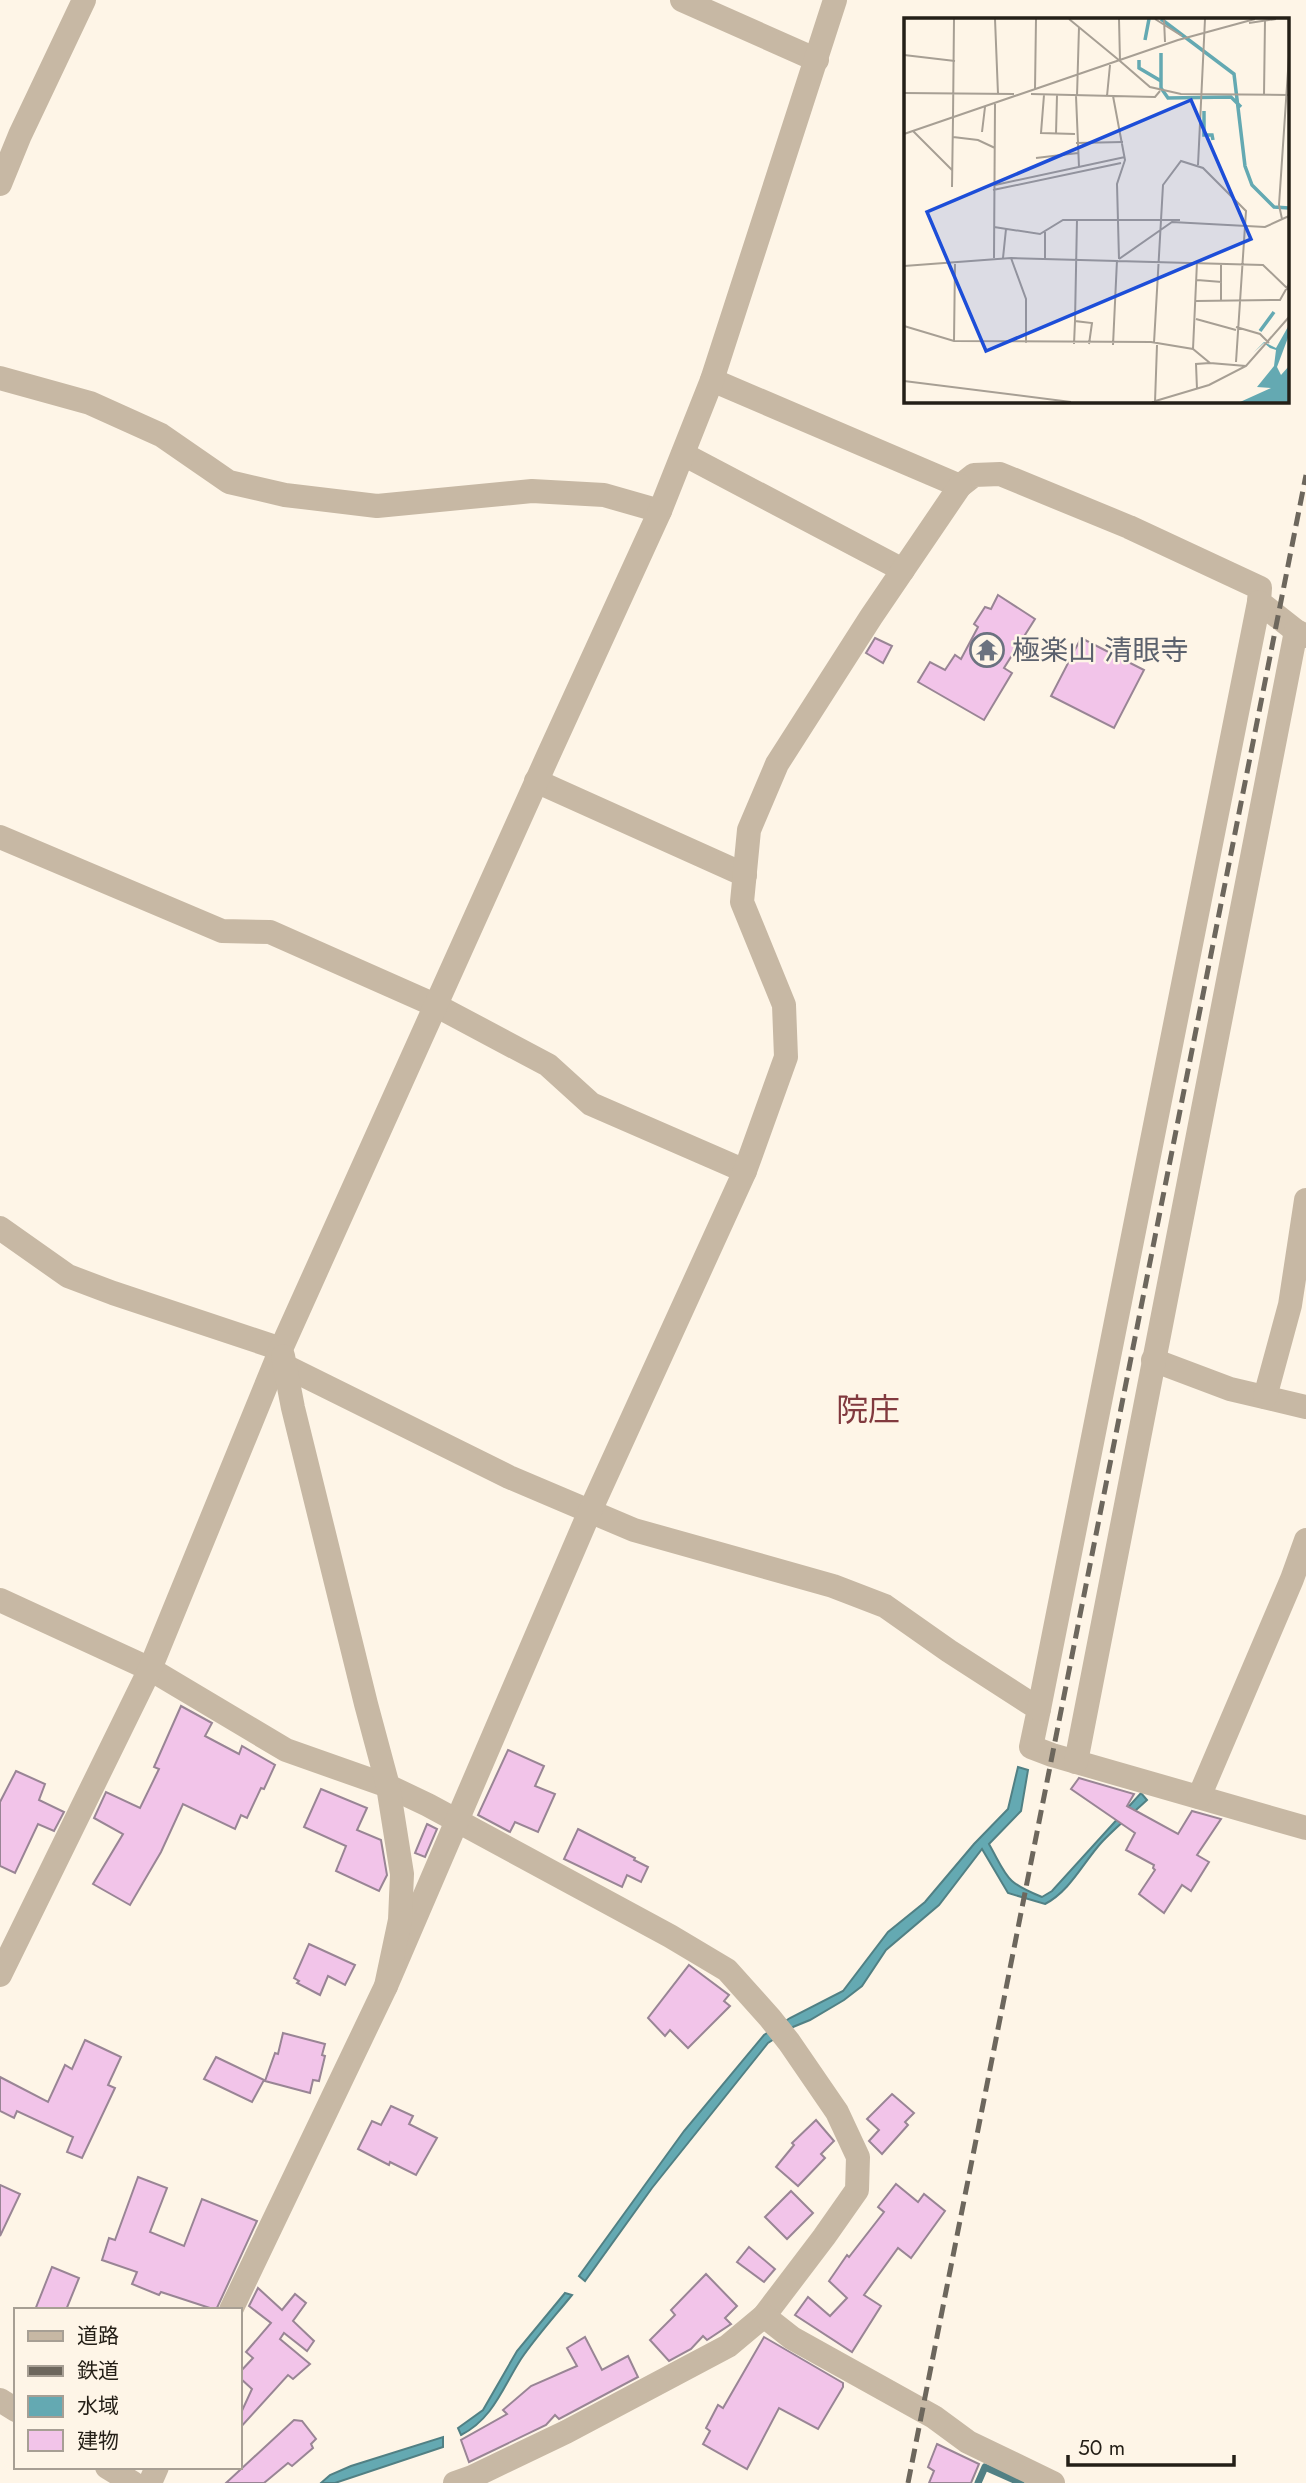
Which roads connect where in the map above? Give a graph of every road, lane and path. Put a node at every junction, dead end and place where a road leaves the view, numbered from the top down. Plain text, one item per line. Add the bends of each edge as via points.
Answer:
1 (84, 0) edge
2 (682, 0) edge
3 (835, 0) edge
4 (817, 60) junction
5 (0, 184) edge
6 (0, 378) edge
7 (712, 380) junction
8 (683, 454) junction
9 (960, 486) junction
10 (660, 511) junction
11 (903, 570) junction
12 (1259, 602) junction
13 (1301, 634) edge
14 (536, 781) junction
15 (0, 838) edge
16 (745, 875) junction
17 (437, 1006) junction
18 (745, 1171) junction
19 (1306, 1200) edge
20 (0, 1228) edge
21 (283, 1357) junction
22 (1153, 1360) junction
23 (1265, 1397) junction
24 (1306, 1407) edge
25 (590, 1511) junction
26 (1306, 1540) edge
27 (0, 1600) edge
28 (150, 1669) junction
29 (1040, 1709) junction
30 (1076, 1762) junction
31 (388, 1786) junction
32 (1199, 1797) junction
33 (457, 1820) junction
34 (1306, 1828) edge
35 (0, 1975) edge
36 (386, 1986) junction
37 (231, 2308) edge
38 (764, 2316) junction
39 (110, 2469) edge
40 (133, 2483) edge
41 (455, 2483) edge
42 (1053, 2483) edge

1 - 5 street
2 - 4 street
3 - 4 street
4 - 7 street
6 - 10 street via 90,403 161,435 229,482 285,495 377,506 532,491 604,495
7 - 8 street
7 - 9 street
8 - 10 street
8 - 11 street
9 - 11 street
9 - 12 street via 974,475 1000,474 1260,588
10 - 14 street
11 - 16 street via 777,764 749,830
12 - 13 street
12 - 29 street
13 - 22 street
14 - 16 street
14 - 17 street
15 - 17 street via 222,931 270,932
16 - 18 street via 742,902 784,1006 786,1057
17 - 18 street via 548,1065 591,1104
17 - 21 street
18 - 25 street
19 - 23 street via 1290,1305
20 - 21 street via 68,1276
21 - 25 street via 509,1477
21 - 28 street
21 - 31 street
22 - 23 street via 1230,1390
22 - 30 street
23 - 24 street
25 - 29 street via 634,1530 832,1586 885,1606
25 - 33 street
26 - 32 street
27 - 28 street
28 - 31 street via 286,1750
28 - 35 street
29 - 30 street via 1031,1747
30 - 32 street
31 - 33 street
31 - 36 street via 402,1874 400,1920
32 - 34 street
33 - 36 street
33 - 38 street via 727,1970 771,2018 837,2112 858,2157 856,2190
36 - 37 street
38 - 41 street via 728,2346 566,2432
38 - 42 street via 792,2338 934,2417 968,2442
39 - 40 street

